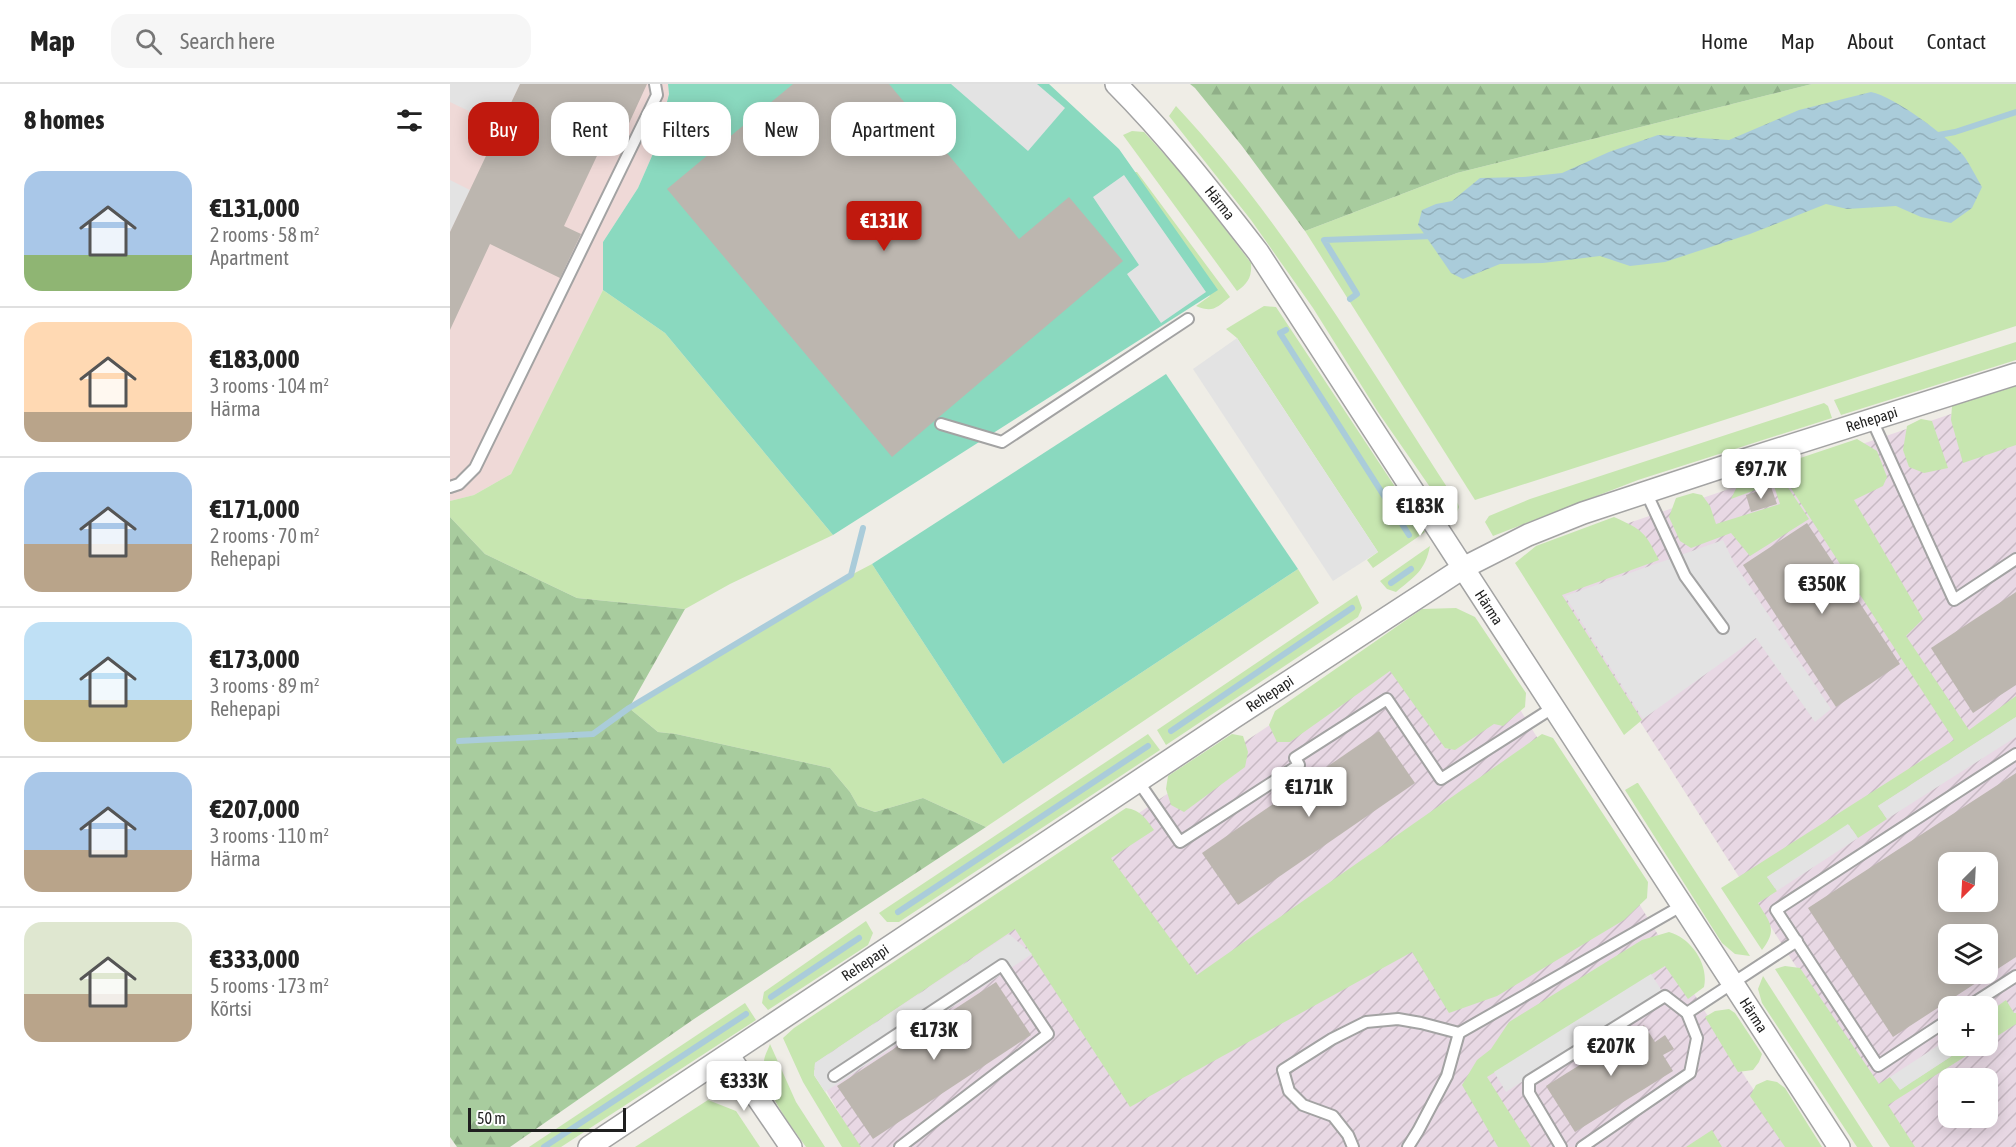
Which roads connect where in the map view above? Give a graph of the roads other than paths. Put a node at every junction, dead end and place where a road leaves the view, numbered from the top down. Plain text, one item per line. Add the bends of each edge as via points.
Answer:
1 (655, 84) edge
2 (1116, 84) edge
3 (1188, 319) dead end
4 (2016, 374) edge
5 (1872, 420) junction
6 (941, 424) dead end
7 (450, 487) edge
8 (1646, 492) junction
9 (2016, 559) edge
10 (1463, 568) junction
11 (1723, 628) dead end
12 (1554, 707) junction
13 (2016, 754) edge
14 (1138, 781) junction
15 (1683, 904) junction
16 (1797, 941) junction
17 (2016, 976) edge
18 (1733, 982) junction
19 (1985, 996) edge
20 (1687, 1013) junction
21 (1938, 1027) edge
22 (1459, 1033) junction
23 (729, 1056) junction
24 (834, 1076) dead end
25 (589, 1147) edge
26 (790, 1147) edge
27 (900, 1147) edge
28 (1353, 1147) edge
29 (1408, 1147) edge
30 (1561, 1147) edge
31 (1582, 1147) edge
32 (1839, 1147) edge

1 - 7 lane via 657,95 475,468 459,484
2 - 10 street, Härma via 1197,173 1258,252
3 - 6 lane via 1002,442
4 - 5 street, Rehepapi
5 - 8 street, Rehepapi
5 - 9 lane via 1954,600
8 - 10 street, Rehepapi via 1583,513
8 - 11 lane via 1685,576
10 - 12 street, Härma
10 - 14 street, Rehepapi
12 - 14 lane via 1441,779 1387,699 1295,758 1299,765 1180,842
12 - 15 street, Härma
13 - 16 lane via 1776,910
14 - 23 street, Rehepapi
15 - 18 street, Härma
15 - 22 lane
16 - 18 lane
16 - 21 lane via 1878,1066
17 - 19 lane
18 - 20 lane
18 - 32 street, Härma
20 - 30 lane via 1665,996 1529,1081 1529,1093
20 - 31 lane via 1697,1038 1690,1073
22 - 28 lane via 1398,1019 1366,1022 1283,1070 1289,1091 1303,1105 1333,1116
22 - 29 lane via 1447,1076
23 - 25 street, Rehepapi
23 - 26 street
24 - 27 lane via 1002,965 1048,1034

